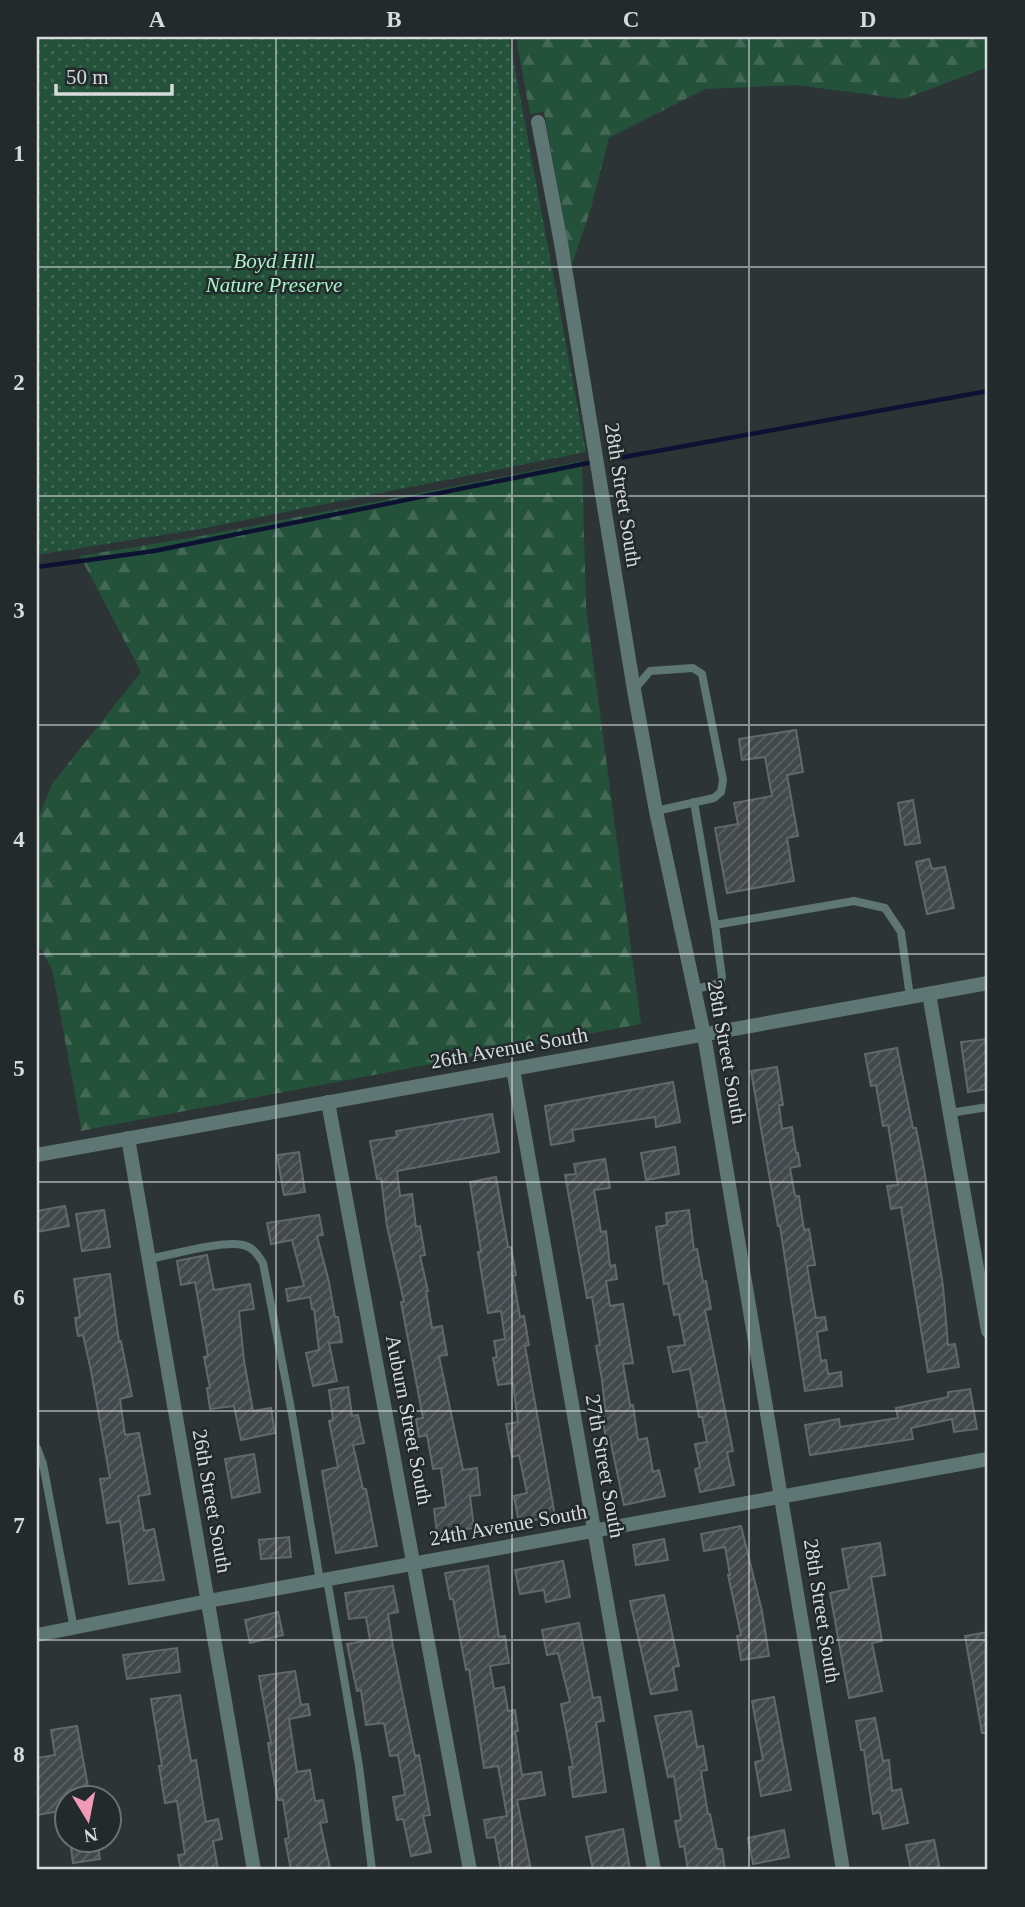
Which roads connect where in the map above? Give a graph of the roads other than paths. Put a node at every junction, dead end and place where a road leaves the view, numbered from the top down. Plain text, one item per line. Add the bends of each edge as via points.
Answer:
1 (538, 122) dead end
2 (634, 690) junction
3 (694, 802) junction
4 (656, 811) junction
5 (715, 925) junction
6 (988, 983) edge
7 (696, 989) junction
8 (929, 994) junction
9 (910, 998) junction
10 (704, 1035) junction
11 (513, 1069) junction
12 (328, 1102) junction
13 (988, 1107) edge
14 (950, 1113) junction
15 (128, 1139) junction
16 (37, 1155) edge
17 (149, 1259) junction
18 (988, 1331) edge
19 (37, 1448) edge
20 (988, 1460) edge
21 (781, 1497) junction
22 (596, 1531) junction
23 (414, 1563) junction
24 (323, 1580) junction
25 (208, 1601) junction
26 (74, 1629) junction
27 (37, 1635) edge
28 (254, 1870) edge
29 (372, 1870) edge
30 (470, 1870) edge
31 (653, 1870) edge
32 (844, 1870) edge

1 - 2 street, 28th Street South
2 - 3 lane via 650,671 693,668 702,674 723,780 721,792
2 - 4 street, 28th Street South
3 - 4 lane
3 - 5 lane
4 - 7 street, 28th Street South
5 - 7 lane via 722,977 720,983
5 - 9 lane via 854,901 885,908 901,932
6 - 8 street, 26th Avenue South
7 - 10 street, 28th Street South
8 - 9 street, 26th Avenue South
8 - 14 street
9 - 10 street, 26th Avenue South
10 - 11 street, 26th Avenue South
10 - 21 street, 28th Street South
11 - 12 street, 26th Avenue South
11 - 22 street, 27th Street South
12 - 15 street, 26th Avenue South
12 - 23 street, Auburn Street South
13 - 14 lane
14 - 18 street
15 - 16 street, 26th Avenue South
15 - 17 street, 26th Street South
17 - 24 lane via 230,1244 244,1245 263,1263
17 - 25 street, 26th Street South
19 - 26 lane
20 - 21 street, 24th Avenue South
21 - 22 street, 24th Avenue South
21 - 32 street, 28th Street South
22 - 23 street, 24th Avenue South
22 - 31 street, 27th Street South
23 - 24 street, 24th Avenue South
23 - 30 street, Auburn Street South
24 - 25 street, 24th Avenue South
24 - 29 lane via 359,1766
25 - 26 street, 24th Avenue South
25 - 28 street, 26th Street South
26 - 27 street, 24th Avenue South

